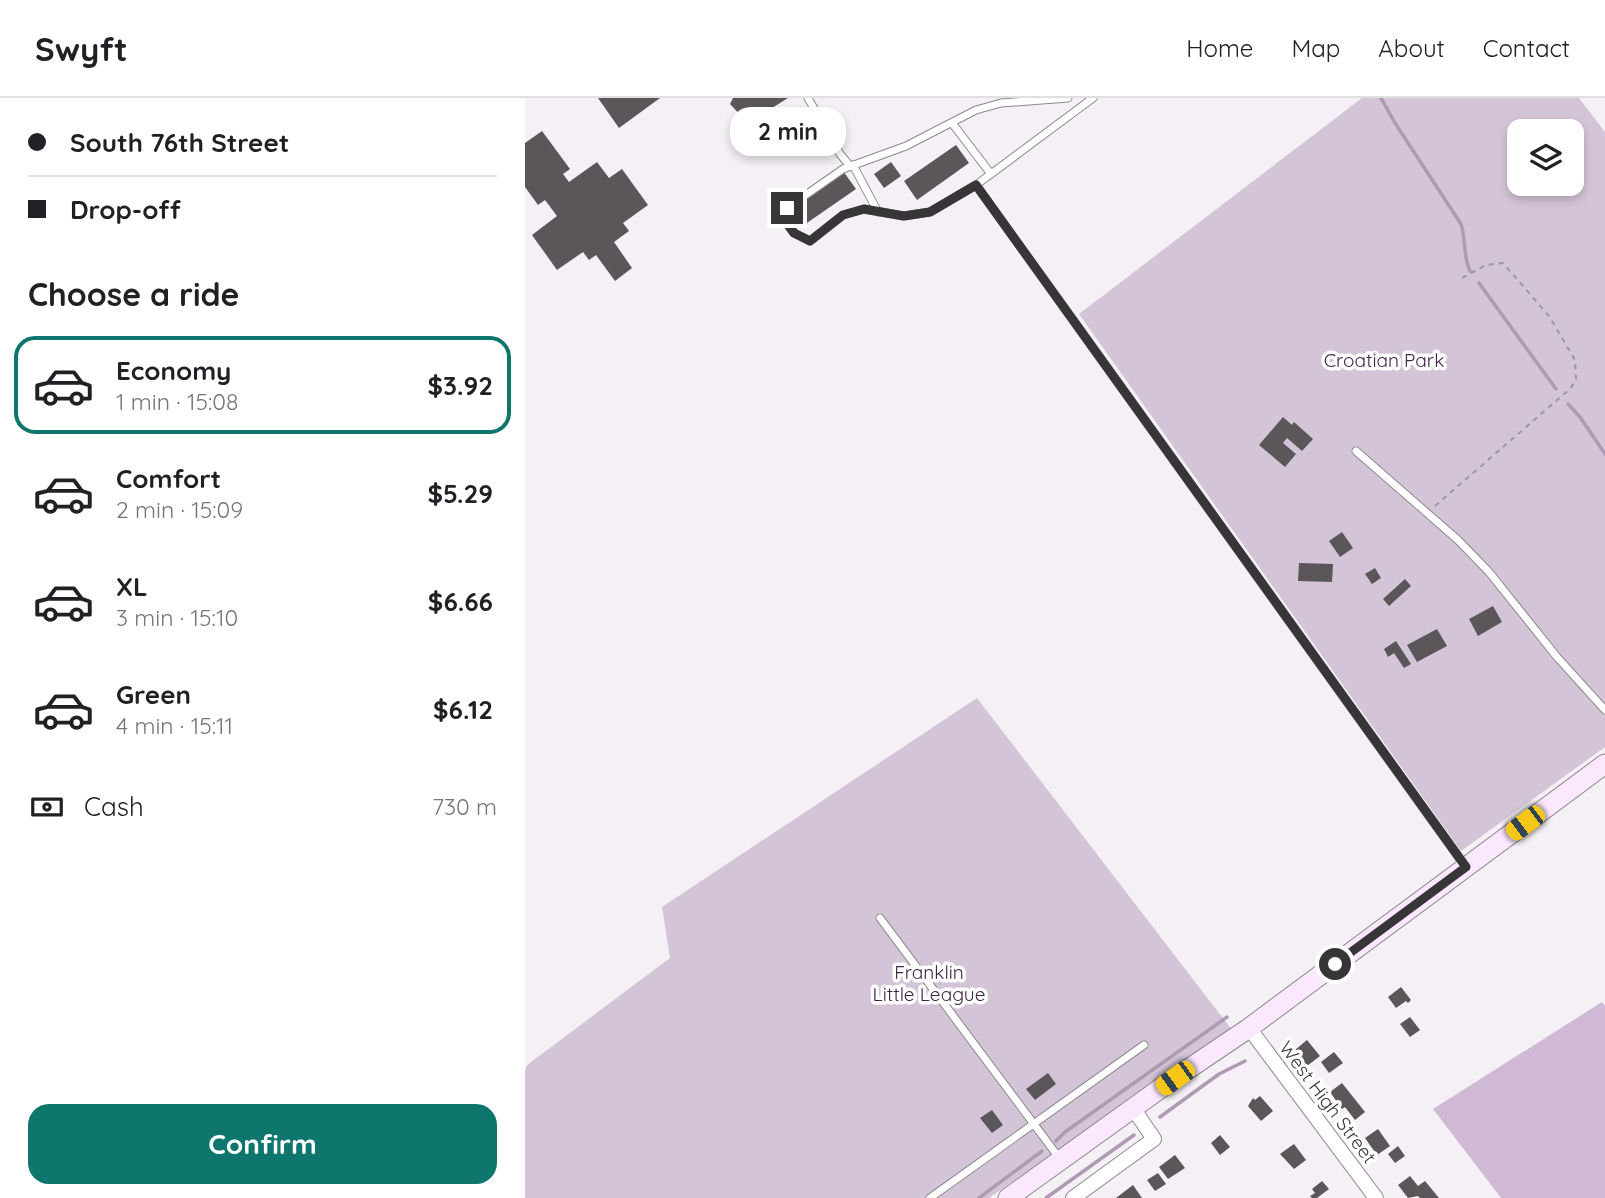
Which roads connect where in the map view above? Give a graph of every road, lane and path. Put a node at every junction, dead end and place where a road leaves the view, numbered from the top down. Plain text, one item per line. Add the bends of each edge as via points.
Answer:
1 (808, 98) edge
2 (1068, 98) edge
3 (1093, 98) edge
4 (952, 122) junction
5 (852, 165) junction
6 (991, 174) junction
7 (976, 185) junction
8 (878, 212) junction
9 (1462, 278) dead end
10 (1356, 451) dead end
11 (1426, 513) junction
12 (1605, 710) edge
13 (1605, 764) edge
14 (1466, 867) junction
15 (880, 918) dead end
16 (1249, 1028) junction
17 (1144, 1045) dead end
18 (1133, 1108) junction
19 (1034, 1125) junction
20 (1060, 1160) junction
21 (930, 1198) edge
22 (1008, 1198) edge
23 (1073, 1198) edge
24 (1375, 1198) edge

1 - 5 lane via 840,154
2 - 4 lane via 1001,103
3 - 6 lane
4 - 5 lane via 906,146
4 - 6 lane
5 - 8 lane
5 - 8 lane via 787,208 786,222 794,233 810,241 843,215 864,209
6 - 7 lane
7 - 8 lane via 930,212 904,216
7 - 14 lane
9 - 11 path via 1486,265 1503,263 1549,316 1575,360 1576,379
10 - 11 lane
11 - 12 lane via 1489,572
13 - 14 main road
14 - 16 main road
15 - 19 lane
16 - 18 main road
16 - 24 street, West High Street
17 - 19 lane
18 - 20 main road
18 - 23 street via 1154,1139
19 - 20 lane
19 - 21 lane
20 - 22 main road

